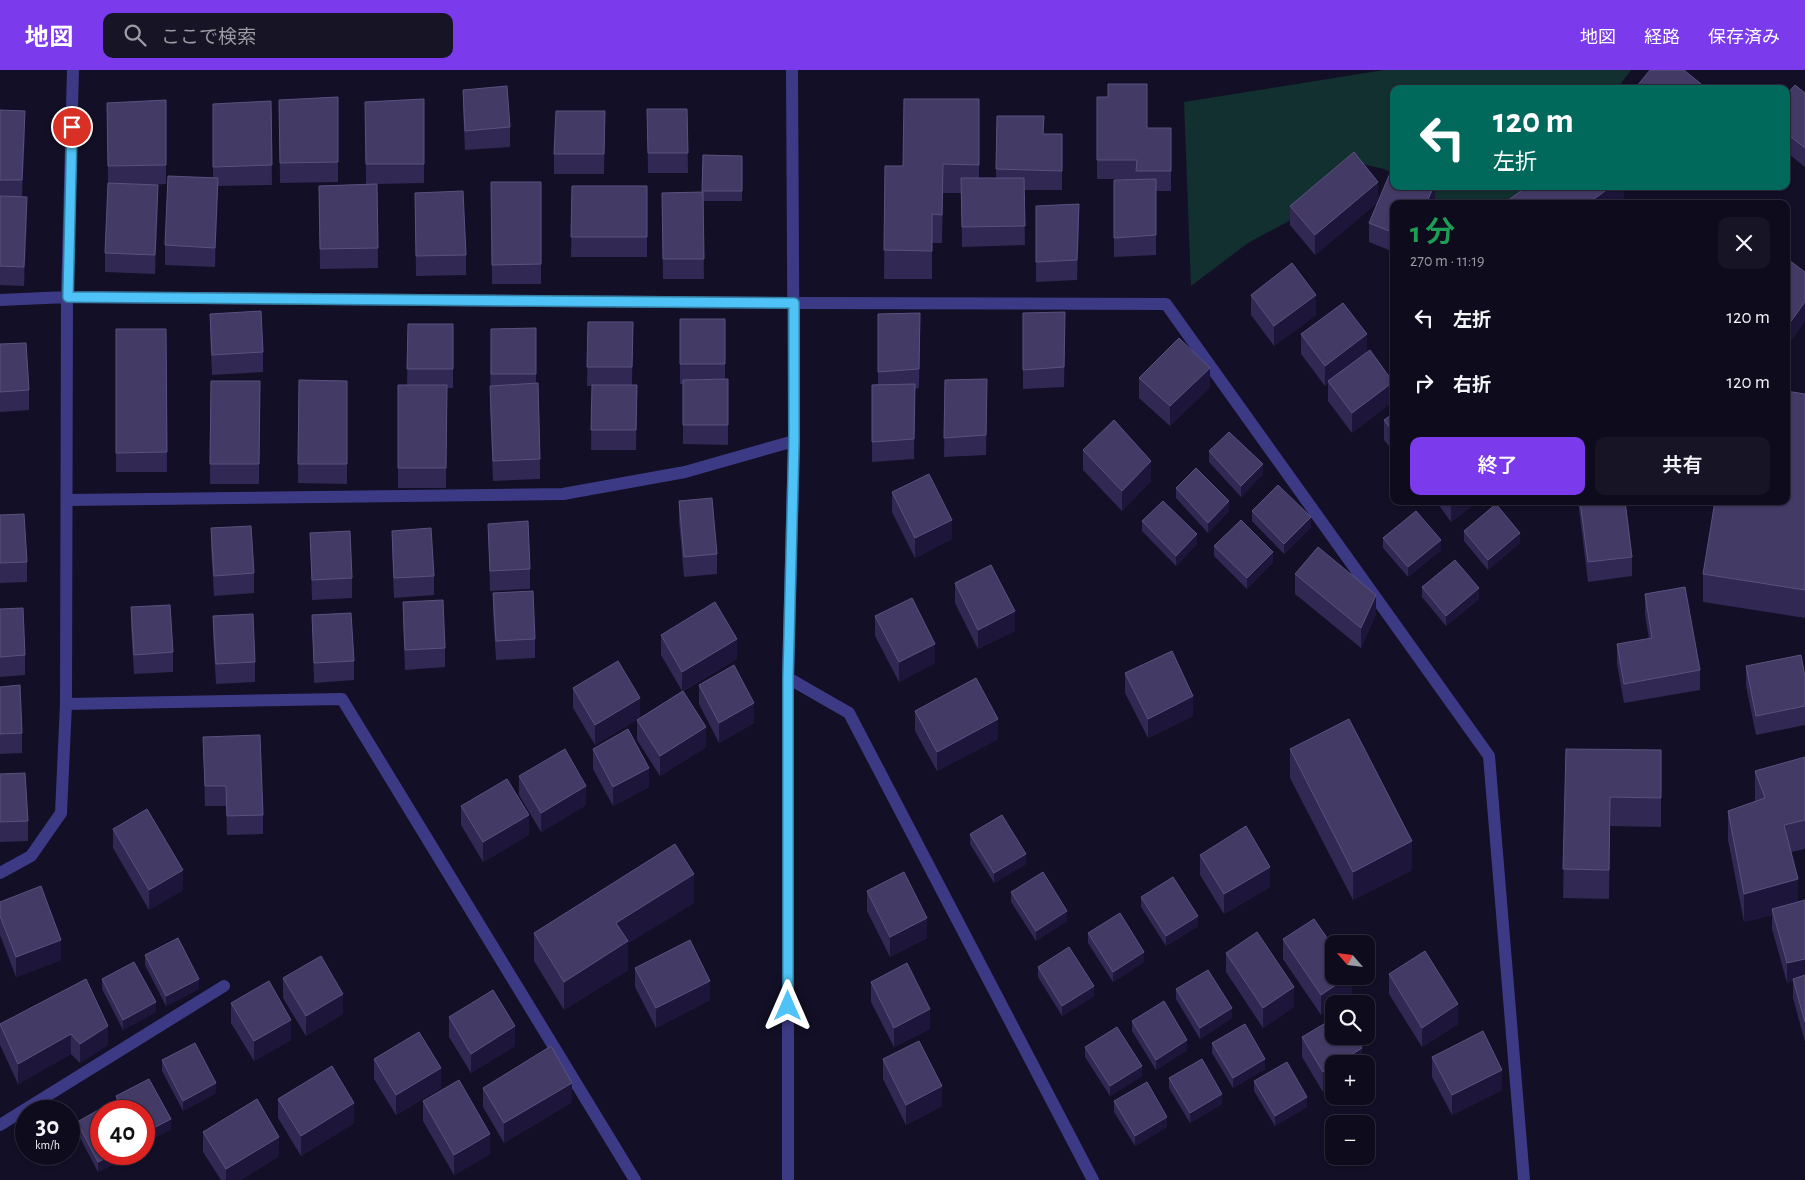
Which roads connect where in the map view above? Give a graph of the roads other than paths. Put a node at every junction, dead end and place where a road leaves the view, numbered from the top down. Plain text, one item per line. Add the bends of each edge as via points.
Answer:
1 (73, 70) edge
2 (792, 70) edge
3 (68, 297) junction
4 (0, 300) edge
5 (794, 303) junction
6 (794, 441) junction
7 (68, 500) junction
8 (788, 678) junction
9 (66, 704) junction
10 (0, 873) edge
11 (224, 986) dead end
12 (0, 1125) edge
13 (635, 1180) edge
14 (788, 1180) edge
15 (1093, 1180) edge
16 (1524, 1180) edge

1 - 3 street
2 - 5 street
3 - 4 street
3 - 5 street
3 - 7 street
5 - 6 street
5 - 16 street via 1166,304 1489,756
6 - 7 street via 685,472 563,494
6 - 8 street
7 - 9 street
8 - 14 street
8 - 15 street via 848,713
9 - 10 street via 61,813 31,856
9 - 13 street via 342,699
11 - 12 street

